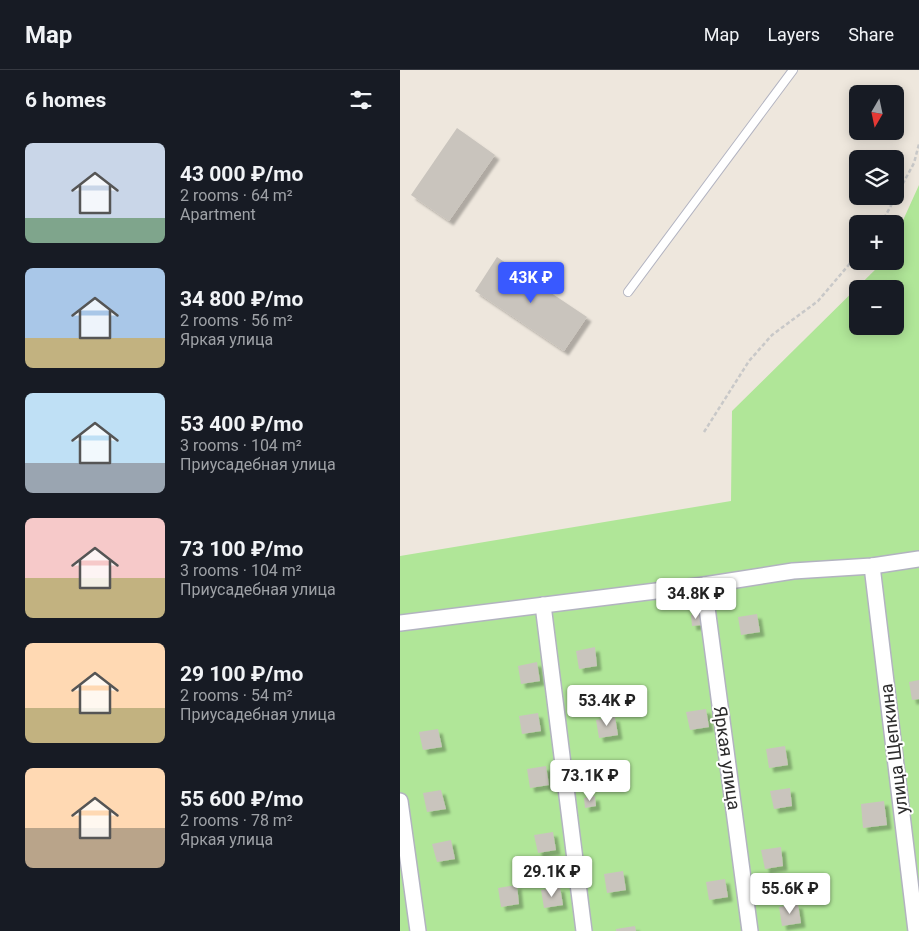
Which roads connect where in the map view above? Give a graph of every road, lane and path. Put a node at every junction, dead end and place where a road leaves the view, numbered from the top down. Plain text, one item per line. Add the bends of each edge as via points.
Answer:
1 (793, 70) edge
2 (919, 144) edge
3 (886, 215) edge
4 (849, 265) edge
5 (628, 292) dead end
6 (704, 432) dead end
7 (919, 559) edge
8 (872, 566) junction
9 (704, 585) junction
10 (543, 605) junction
11 (400, 623) edge
12 (400, 801) edge
13 (418, 931) edge
14 (584, 931) edge
15 (750, 931) edge
16 (916, 931) edge

1 - 5 lane
2 - 3 path via 914,163
4 - 6 path via 818,301 772,335 749,361
7 - 8 street
8 - 9 street via 792,571
8 - 16 street, улица Щепкина
9 - 10 street
9 - 15 street, Яркая улица
10 - 11 street
10 - 14 street
12 - 13 street

